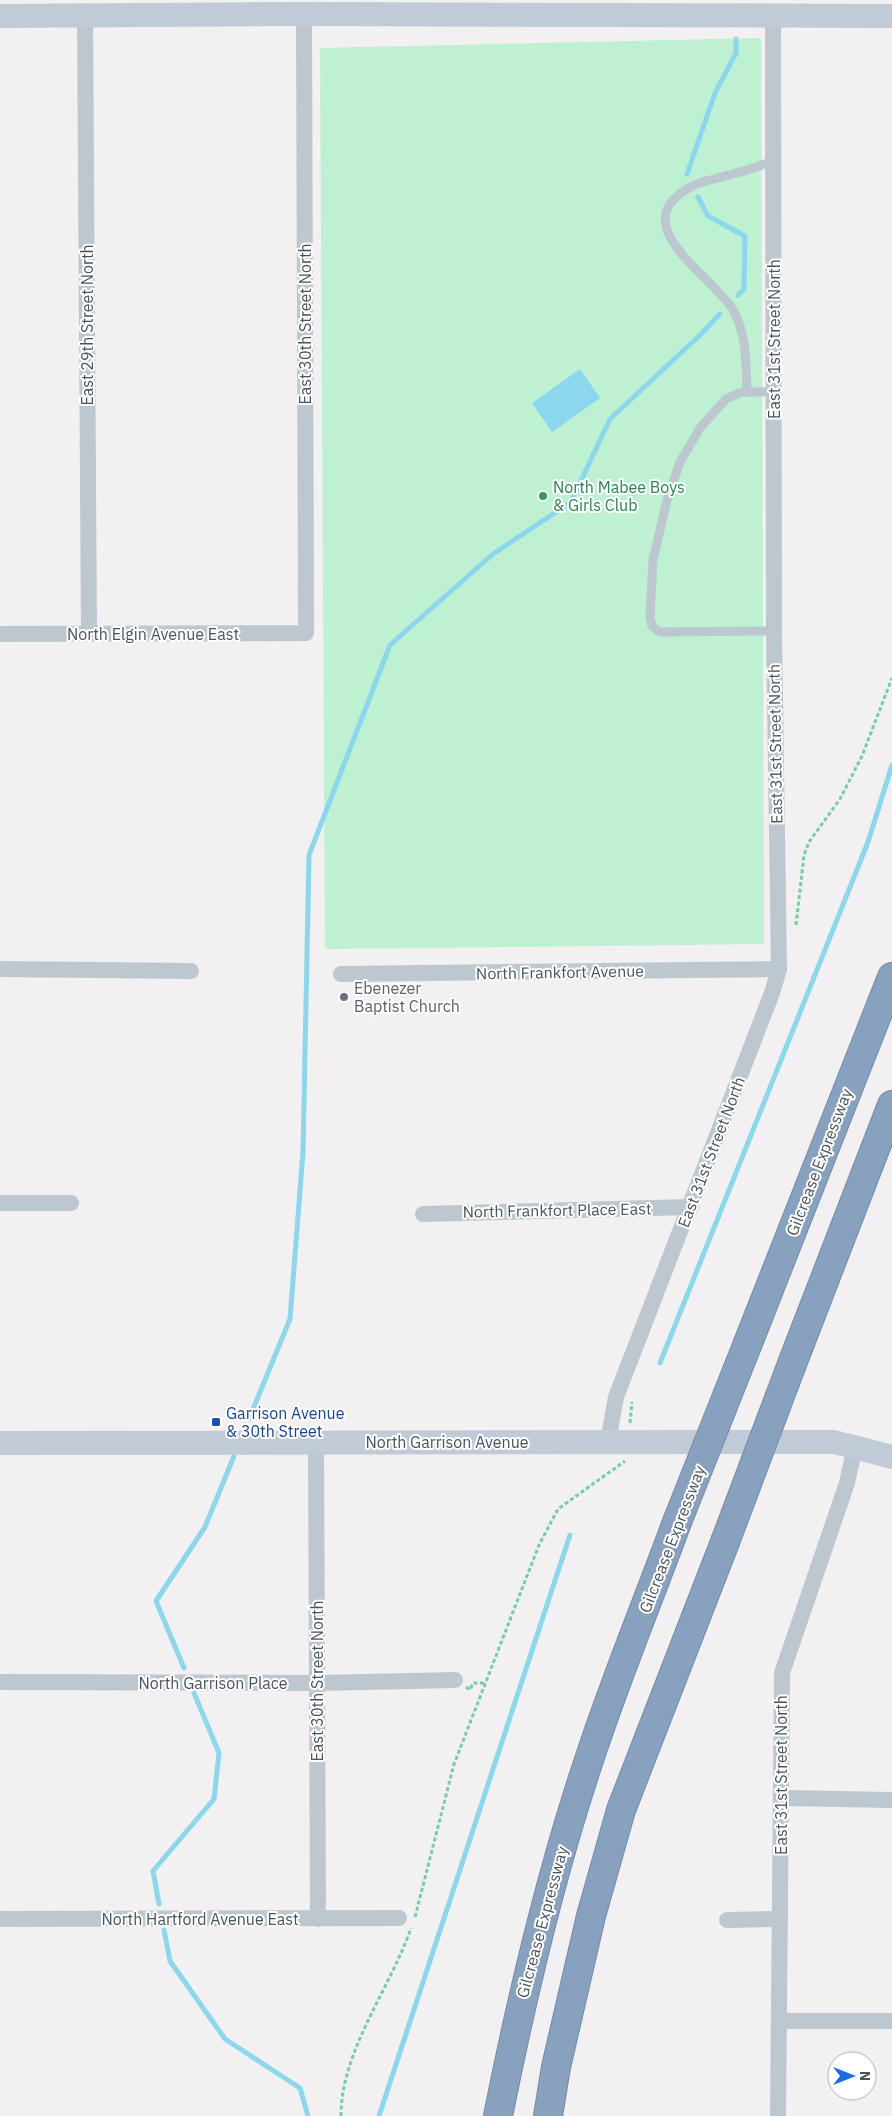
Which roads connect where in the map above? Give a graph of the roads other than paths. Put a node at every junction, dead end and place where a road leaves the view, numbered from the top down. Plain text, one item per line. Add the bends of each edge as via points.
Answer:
1 (304, 14) junction
2 (85, 15) junction
3 (773, 15) junction
4 (0, 16) edge
5 (892, 16) edge
6 (772, 161) junction
7 (747, 392) junction
8 (774, 392) junction
9 (774, 631) junction
10 (306, 633) joint
11 (0, 634) edge
12 (89, 634) junction
13 (0, 969) edge
14 (779, 969) junction
15 (191, 971) dead end
16 (341, 974) dead end
17 (892, 977) edge
18 (892, 1105) edge
19 (0, 1203) edge
20 (71, 1203) dead end
21 (691, 1207) junction
22 (423, 1214) dead end
23 (316, 1442) junction
24 (608, 1442) junction
25 (0, 1443) edge
26 (855, 1446) junction
27 (892, 1457) edge
28 (455, 1680) dead end
29 (0, 1682) edge
30 (318, 1683) junction
31 (781, 1798) junction
32 (892, 1800) edge
33 (400, 1918) dead end
34 (0, 1919) edge
35 (780, 1919) junction
36 (318, 1920) junction
37 (727, 1920) dead end
38 (778, 2021) junction
39 (892, 2021) edge
40 (498, 2116) edge
41 (548, 2116) edge
42 (778, 2116) edge

1 - 2 main road
1 - 3 main road
1 - 10 street, East 30th Street North
2 - 4 main road
2 - 12 street, East 29th Street North
3 - 5 main road
3 - 6 street, East 31st Street North
6 - 7 lane via 694,185 678,195 666,213 665,226 675,248 716,287 733,310 744,346
6 - 8 street, East 31st Street North
7 - 8 lane
7 - 9 lane via 733,395 720,405 700,428 680,462 653,560 650,616 652,626 660,632
8 - 9 street, East 31st Street North
9 - 14 street, East 31st Street North
10 - 12 street, North Elgin Avenue East
11 - 12 street, North Elgin Avenue East
13 - 15 street
14 - 16 street, North Frankfort Avenue
14 - 21 street, East 31st Street North
17 - 40 highway, Gilcrease Expressway, bridge via 677,1522 589,1759 540,1927
18 - 41 highway, bridge via 621,1810 591,1916
19 - 20 street
21 - 22 street, North Frankfort Place East
21 - 24 street, East 31st Street North via 616,1397
23 - 24 main road, North Garrison Avenue
23 - 25 main road, North Garrison Avenue
23 - 30 street, East 30th Street North
24 - 26 main road, North Garrison Avenue via 834,1442
26 - 27 main road, North Garrison Avenue
26 - 31 street, East 31st Street North via 846,1483 782,1673
28 - 30 street, North Garrison Place
29 - 30 street, North Garrison Place
30 - 36 street, East 30th Street North
31 - 32 street
31 - 35 street, East 31st Street North
33 - 36 street, North Hartford Avenue East
34 - 36 street, North Hartford Avenue East
35 - 37 street
35 - 38 street, East 31st Street North
38 - 39 street
38 - 42 street, East 31st Street North

